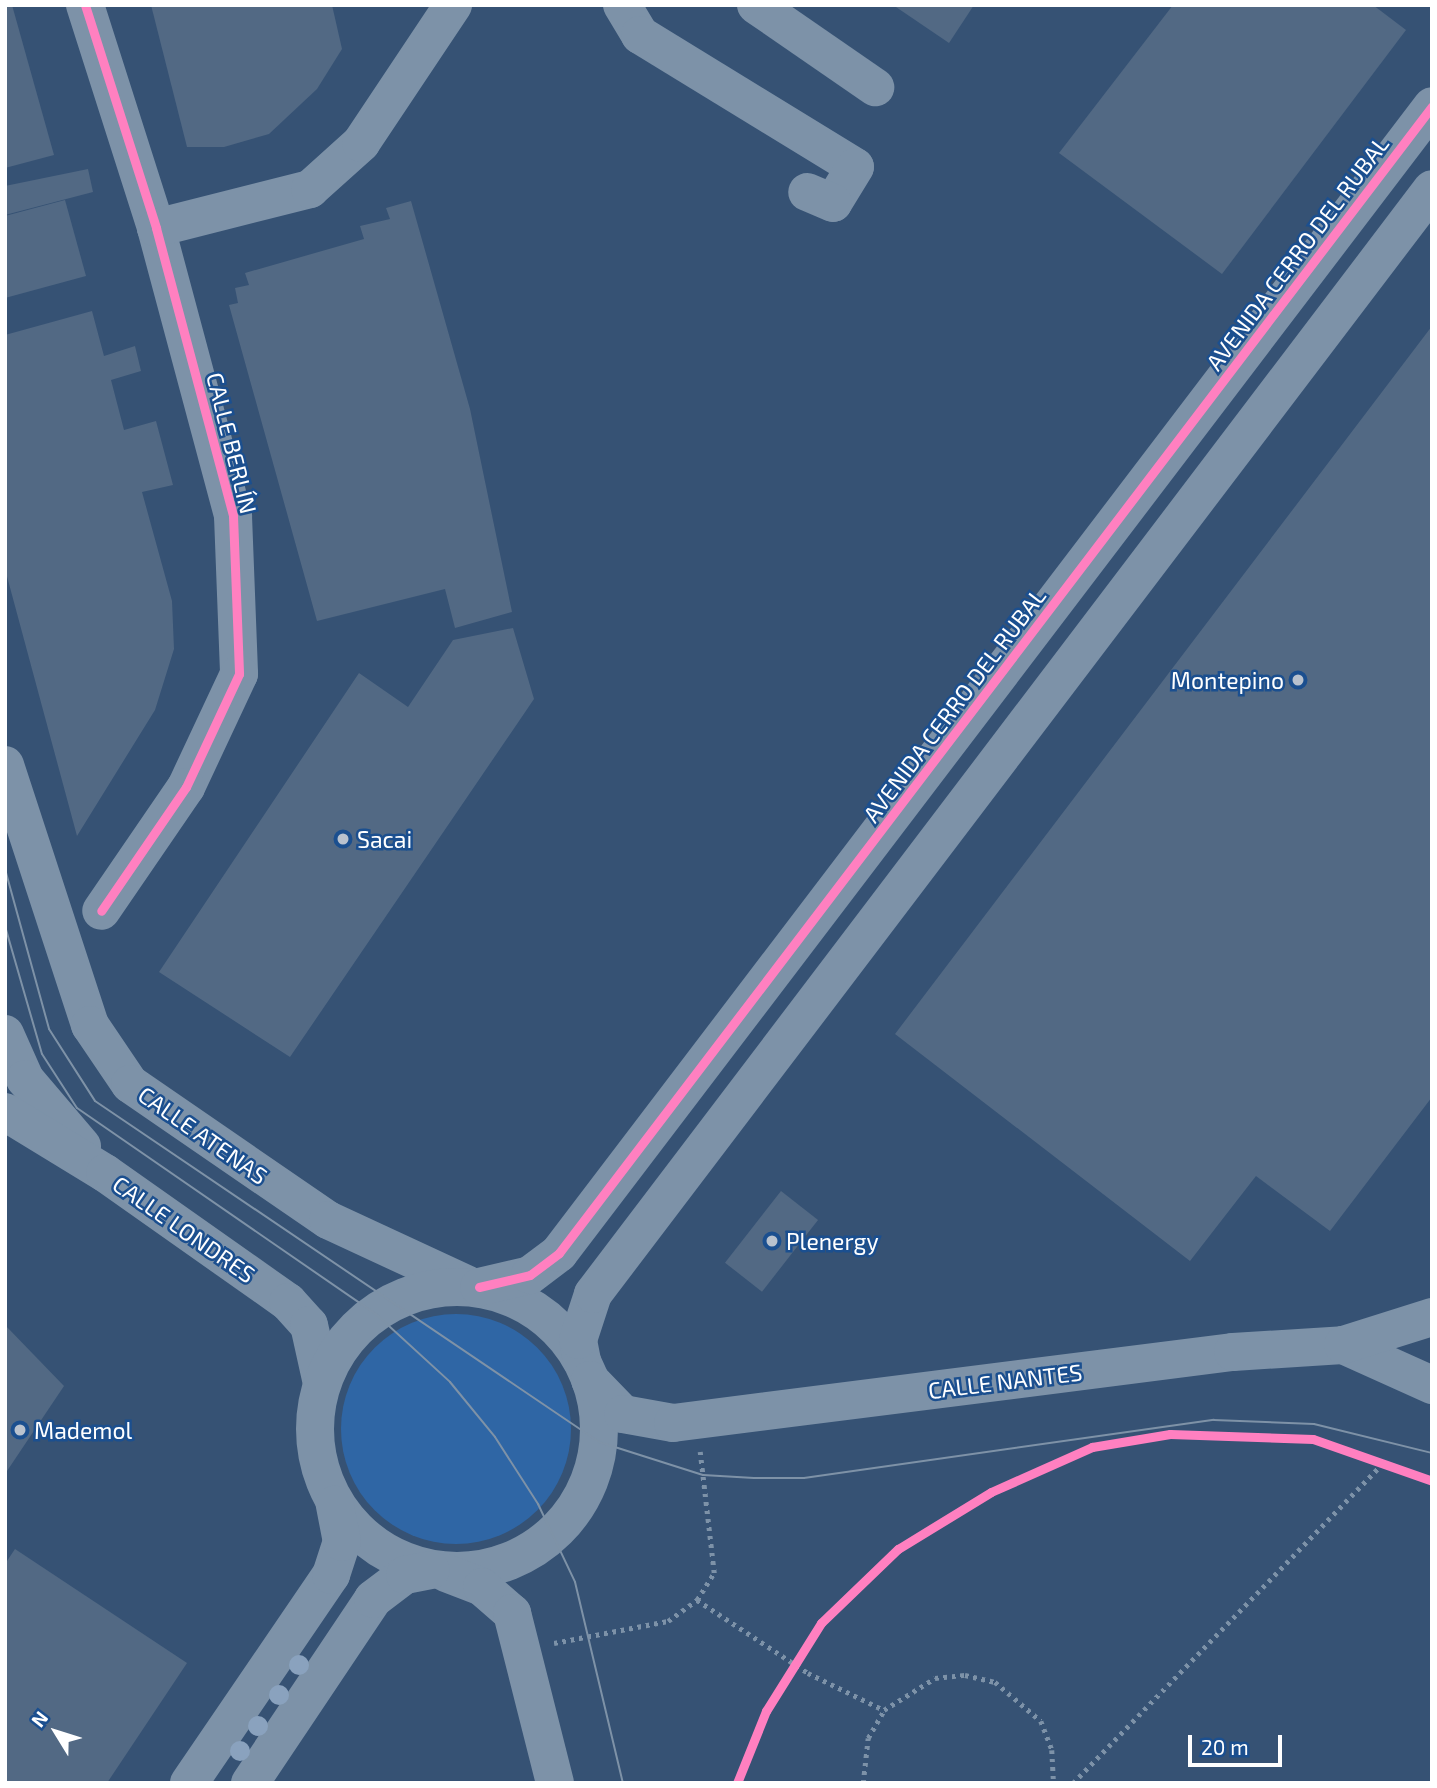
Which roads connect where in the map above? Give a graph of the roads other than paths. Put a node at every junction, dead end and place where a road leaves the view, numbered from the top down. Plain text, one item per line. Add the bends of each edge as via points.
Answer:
1 (85, 5) edge
2 (453, 5) edge
3 (622, 5) edge
4 (756, 5) edge
5 (874, 87) dead end
6 (1432, 106) edge
7 (1432, 189) edge
8 (807, 192) dead end
9 (156, 228) junction
10 (5, 765) edge
11 (46, 900) junction
12 (101, 911) junction
13 (67, 961) junction
14 (5, 1034) edge
15 (5, 1112) edge
16 (105, 1172) junction
17 (475, 1287) junction
18 (1432, 1317) edge
19 (1343, 1345) junction
20 (586, 1371) junction
21 (321, 1380) junction
22 (1432, 1385) edge
23 (335, 1504) junction
24 (437, 1571) junction
25 (189, 1783) edge
26 (250, 1783) edge
27 (555, 1783) edge

1 - 9 street, CALLE BERLÍN
2 - 9 street via 361,143 310,189
3 - 8 street via 640,35 855,167 833,203
4 - 5 street
6 - 17 street, AVENIDA CERRO DEL RUBAL via 559,1253 530,1275
7 - 20 street via 593,1294 578,1339
9 - 12 street, CALLE BERLÍN via 233,516 239,674 187,787
10 - 11 street, CALLE ATENAS
11 - 12 street via 65,914
11 - 13 street, CALLE ATENAS
12 - 13 street, CALLE BERLÍN
13 - 17 street, CALLE ATENAS via 90,1025 114,1065 153,1103 328,1220
14 - 16 street via 25,1079
15 - 16 street, CALLE LONDRES
16 - 21 street, CALLE LONDRES via 300,1314
17 - 20 street, CALLE ATENAS via 537,1310
17 - 21 street, AVENIDA CERRO DEL RUBAL via 427,1290 392,1305 342,1348
18 - 19 street, CALLE NANTES
19 - 20 street, CALLE NANTES via 1233,1352 673,1423 624,1414
19 - 22 street
20 - 24 street via 598,1442 582,1499 552,1533 511,1562
21 - 23 street via 315,1445
23 - 24 street via 391,1556
23 - 25 street via 342,1542 331,1575
24 - 26 street via 405,1575 373,1599
24 - 27 street via 497,1598 512,1613 526,1650

